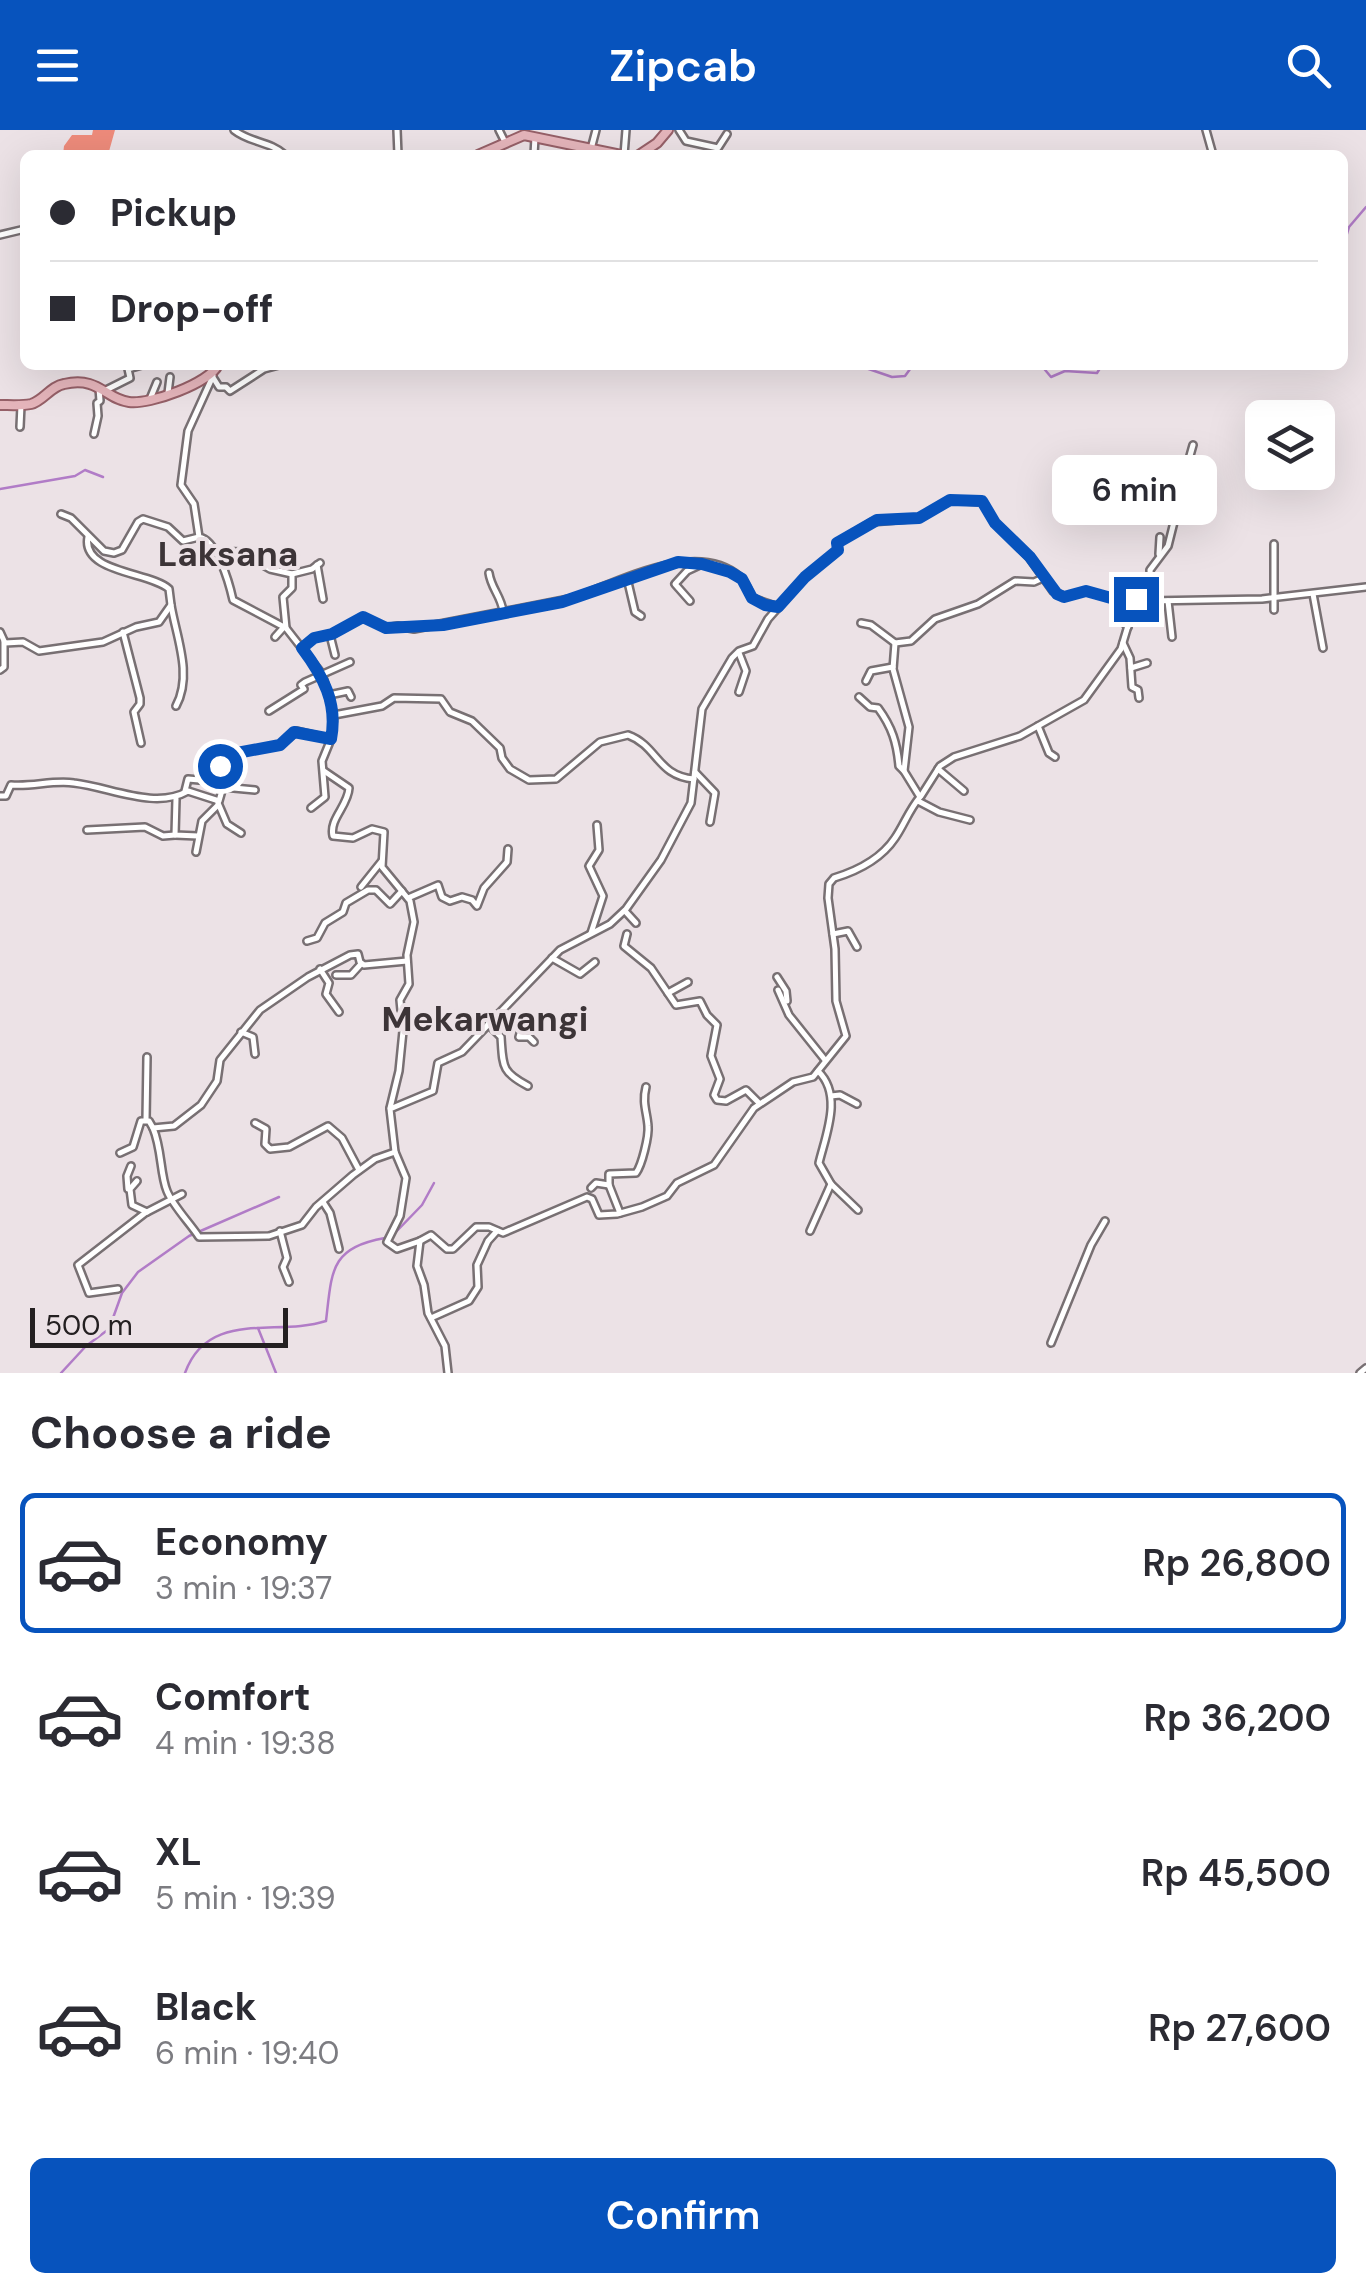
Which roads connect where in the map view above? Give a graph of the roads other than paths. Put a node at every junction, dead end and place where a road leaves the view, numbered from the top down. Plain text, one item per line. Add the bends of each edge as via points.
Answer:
1 (234, 130) edge
2 (500, 130) edge
3 (679, 130) edge
4 (727, 134) dead end
5 (535, 137) junction
6 (505, 142) junction
7 (279, 150) edge
8 (488, 150) edge
9 (534, 150) edge
10 (590, 150) edge
11 (128, 370) edge
12 (216, 370) edge
13 (262, 370) edge
14 (213, 376) junction
15 (170, 377) dead end
16 (157, 382) dead end
17 (103, 388) junction
18 (168, 393) junction
19 (150, 400) junction
20 (21, 404) junction
21 (0, 405) edge
22 (20, 427) dead end
23 (94, 434) dead end
24 (1194, 445) dead end
25 (61, 514) dead end
26 (88, 537) junction
27 (199, 537) junction
28 (1160, 537) dead end
29 (1274, 544) dead end
30 (214, 551) junction
31 (1159, 555) junction
32 (702, 564) junction
33 (489, 573) dead end
34 (292, 574) junction
35 (627, 578) junction
36 (1044, 578) junction
37 (1366, 586) edge
38 (1313, 594) junction
39 (1276, 597) junction
40 (322, 599) dead end
41 (1136, 599) junction
42 (1157, 600) junction
43 (1168, 600) junction
44 (690, 601) dead end
45 (172, 605) junction
46 (778, 607) junction
47 (1274, 610) dead end
48 (503, 612) junction
49 (1116, 614) dead end
50 (641, 616) dead end
51 (861, 623) dead end
52 (1128, 627) junction
53 (285, 628) junction
54 (0, 632) edge
55 (123, 632) junction
56 (330, 635) junction
57 (275, 637) dead end
58 (1172, 638) dead end
59 (4, 642) junction
60 (895, 644) junction
61 (1123, 644) junction
62 (302, 648) junction
63 (1322, 648) dead end
64 (739, 652) junction
65 (335, 656) dead end
66 (350, 662) dead end
67 (1147, 663) dead end
68 (893, 667) junction
69 (1131, 668) junction
70 (0, 670) edge
71 (322, 674) junction
72 (866, 680) dead end
73 (739, 692) dead end
74 (329, 695) junction
75 (351, 697) dead end
76 (859, 697) dead end
77 (1139, 698) dead end
78 (176, 706) dead end
79 (270, 711) dead end
80 (334, 715) junction
81 (1038, 726) junction
82 (331, 739) junction
83 (141, 743) dead end
84 (1055, 758) dead end
85 (938, 769) junction
86 (904, 771) junction
87 (324, 772) junction
88 (694, 776) junction
89 (222, 784) junction
90 (255, 790) dead end
91 (964, 790) dead end
92 (185, 791) junction
93 (0, 796) edge
94 (176, 798) junction
95 (919, 799) junction
96 (218, 803) junction
97 (311, 808) dead end
98 (714, 820) dead end
99 (970, 820) dead end
100 (598, 825) dead end
101 (87, 830) dead end
102 (242, 833) dead end
103 (176, 835) junction
104 (198, 836) junction
105 (508, 849) dead end
106 (196, 852) dead end
107 (380, 862) junction
108 (361, 886) dead end
109 (402, 892) junction
110 (407, 898) junction
111 (625, 910) junction
112 (636, 924) dead end
113 (592, 934) junction
114 (627, 934) dead end
115 (833, 934) junction
116 (307, 941) dead end
117 (338, 946) dead end
118 (857, 948) dead end
119 (341, 958) junction
120 (552, 958) junction
121 (407, 961) junction
122 (595, 962) dead end
123 (361, 964) junction
124 (320, 969) junction
125 (336, 975) dead end
126 (777, 977) dead end
127 (688, 982) dead end
128 (778, 990) dead end
129 (668, 993) junction
130 (787, 1004) junction
131 (340, 1012) dead end
132 (496, 1013) junction
133 (488, 1024) junction
134 (241, 1032) junction
135 (534, 1042) dead end
136 (255, 1054) dead end
137 (147, 1057) dead end
138 (826, 1060) junction
139 (818, 1072) junction
140 (528, 1086) dead end
141 (646, 1087) dead end
142 (831, 1096) junction
143 (760, 1103) junction
144 (857, 1104) dead end
145 (390, 1110) junction
146 (146, 1120) junction
147 (255, 1124) dead end
148 (154, 1128) junction
149 (395, 1152) junction
150 (120, 1154) dead end
151 (131, 1166) dead end
152 (359, 1170) junction
153 (137, 1181) dead end
154 (831, 1184) junction
155 (609, 1185) junction
156 (591, 1188) dead end
157 (129, 1192) junction
158 (182, 1194) dead end
159 (172, 1200) junction
160 (323, 1202) junction
161 (858, 1210) dead end
162 (148, 1212) junction
163 (620, 1213) junction
164 (1105, 1221) dead end
165 (280, 1231) junction
166 (497, 1231) junction
167 (810, 1231) dead end
168 (420, 1240) junction
169 (339, 1249) dead end
170 (289, 1282) dead end
171 (118, 1289) dead end
172 (431, 1318) junction
173 (1051, 1343) dead end
174 (1366, 1368) edge
175 (448, 1373) edge
176 (1360, 1373) edge

1 - 7 street
2 - 6 street
3 - 4 street via 688,142 718,148
5 - 6 main road
5 - 9 street
5 - 10 main road
6 - 8 main road
11 - 17 street via 130,378
12 - 14 main road
13 - 14 street via 230,391 219,388
14 - 18 main road
14 - 27 street via 188,430 181,480 194,504
15 - 18 street
16 - 19 street
17 - 19 main road via 124,401
17 - 20 main road via 60,384 34,403
17 - 23 street
18 - 19 main road
20 - 21 main road
20 - 22 street
24 - 31 street via 1177,480 1168,546
25 - 26 street
26 - 27 street via 104,551 118,552 143,519 168,526 183,541
26 - 45 street via 91,554 164,584
27 - 30 street
28 - 31 street
29 - 39 street
30 - 34 street via 241,552
30 - 53 street via 235,602
31 - 42 street via 1150,574
32 - 35 street via 671,563
32 - 44 street via 676,584
32 - 46 street via 730,572 752,598
33 - 48 street
34 - 40 street via 319,564
34 - 53 street via 292,588 283,596
35 - 48 street via 562,602
35 - 50 street
36 - 41 street via 1064,597 1086,591
36 - 46 street via 982,501 950,500 919,518 883,519 856,530
36 - 60 street via 1015,581
37 - 38 street
38 - 39 street
38 - 63 street
39 - 43 street
39 - 47 street
41 - 42 street
41 - 52 street
42 - 43 street
43 - 58 street
45 - 55 street via 159,622
45 - 78 street via 183,662
46 - 64 street via 753,646
48 - 56 street via 411,629 386,628 363,617
49 - 52 street
51 - 60 street
52 - 61 street
53 - 57 street
53 - 62 street
54 - 59 street
55 - 59 street via 103,642 39,651
55 - 83 street via 140,698 134,712
56 - 62 street
56 - 65 street
59 - 70 street
60 - 68 street
61 - 69 street
61 - 81 street via 1084,700
62 - 71 street
64 - 73 street via 746,671
64 - 88 street via 701,712
66 - 71 street
67 - 69 street
68 - 72 street via 870,672
68 - 86 street via 910,727
69 - 77 street
71 - 74 street
71 - 79 street
74 - 75 street via 348,691
74 - 80 street
76 - 86 street via 888,722
80 - 82 street
80 - 88 street via 394,698 444,700 531,781 557,778 600,742 628,735 665,770
81 - 84 street
81 - 85 street via 954,756
82 - 87 street
82 - 89 street via 294,732 280,745 221,756
85 - 91 street
85 - 95 street
86 - 95 street
87 - 97 street via 325,797
87 - 107 street via 349,788 332,833 347,839 382,830
88 - 98 street via 715,792
88 - 111 street via 692,799 666,852
89 - 90 street
89 - 92 street via 188,779
89 - 96 street
92 - 94 street
92 - 96 street
93 - 94 street via 11,785 68,782
94 - 103 street
95 - 99 street
95 - 115 street via 878,856 832,879
96 - 102 street via 230,827
96 - 104 street
100 - 113 street via 599,850 589,866 603,896
101 - 103 street via 145,826
103 - 104 street
104 - 106 street
105 - 110 street via 507,862 477,906 472,899 442,896 438,885
107 - 108 street
107 - 109 street
109 - 110 street
109 - 116 street via 390,904 368,890
110 - 121 street via 414,922
111 - 112 street
111 - 113 street
113 - 120 street
114 - 129 street via 624,946
115 - 118 street via 848,931
115 - 138 street via 836,1001 846,1036
117 - 119 street
119 - 123 street via 357,954
119 - 124 street
120 - 122 street via 580,974
120 - 132 street
121 - 123 street
121 - 145 street
123 - 125 street via 351,976
124 - 131 street via 330,984 326,994
124 - 134 street via 260,1010
126 - 130 street
127 - 129 street
128 - 130 street
129 - 143 street via 680,1008 700,1002 718,1027 711,1048 720,1078 717,1100 746,1090
130 - 138 street
132 - 133 street
132 - 135 street via 515,1018 520,1037
133 - 140 street via 500,1038 505,1069
133 - 145 street via 462,1052 438,1063 433,1091
134 - 136 street via 252,1037
134 - 148 street via 220,1060 218,1081 202,1105 174,1126
137 - 146 street
138 - 139 street
139 - 142 street
139 - 143 street
141 - 155 street via 641,1166 636,1173 610,1173
142 - 144 street
142 - 154 street via 819,1163
143 - 163 street via 714,1165 677,1183 668,1196
145 - 149 street
146 - 148 street
146 - 150 street via 132,1147
147 - 152 street via 266,1129 270,1149 287,1148 328,1126
148 - 159 street
149 - 152 street
149 - 168 street via 406,1178 402,1209 387,1240 397,1248
151 - 157 street
152 - 160 street
153 - 157 street
154 - 161 street
154 - 167 street
155 - 156 street
155 - 163 street
157 - 162 street via 135,1209
158 - 159 street
159 - 162 street
159 - 165 street via 199,1237
160 - 165 street via 302,1225
160 - 169 street
162 - 171 street via 78,1266 89,1293
163 - 166 street via 599,1215 587,1197
164 - 173 street
165 - 170 street
166 - 168 street via 476,1227 449,1250 432,1235
166 - 172 street via 479,1258 478,1287 469,1301
168 - 172 street via 417,1266
172 - 175 street via 445,1346
174 - 176 street

